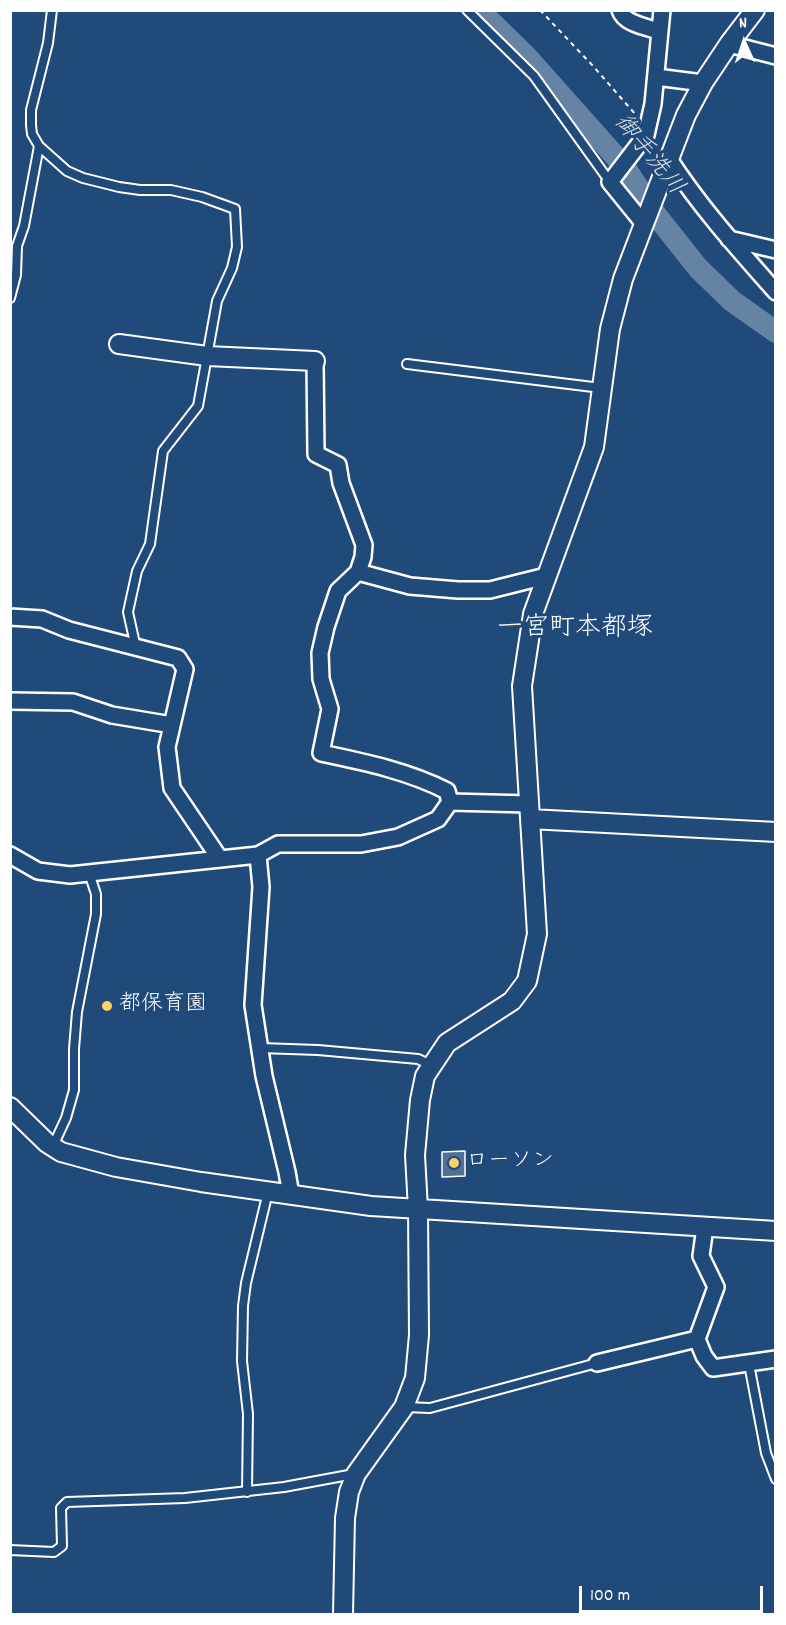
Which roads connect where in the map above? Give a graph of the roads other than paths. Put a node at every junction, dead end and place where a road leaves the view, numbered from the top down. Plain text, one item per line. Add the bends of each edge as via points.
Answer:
1 (52, 10) edge
2 (466, 10) edge
3 (620, 10) edge
4 (662, 10) edge
5 (755, 10) edge
6 (660, 31) junction
7 (729, 44) junction
8 (776, 56) edge
9 (656, 76) junction
10 (703, 83) junction
11 (39, 146) junction
12 (669, 159) junction
13 (613, 178) junction
14 (644, 224) junction
15 (729, 239) junction
16 (776, 250) edge
17 (776, 292) edge
18 (10, 298) edge
19 (119, 345) dead end
20 (207, 356) junction
21 (315, 361) joint
22 (407, 364) dead end
23 (602, 388) junction
24 (358, 572) junction
25 (546, 576) junction
26 (10, 617) edge
27 (136, 648) junction
28 (10, 701) edge
29 (172, 725) junction
30 (450, 802) junction
31 (529, 811) junction
32 (776, 832) edge
33 (10, 855) edge
34 (258, 855) junction
35 (220, 859) junction
36 (89, 873) junction
37 (260, 1048) junction
38 (432, 1065) junction
39 (13, 1113) edge
40 (53, 1147) junction
41 (268, 1192) junction
42 (291, 1195) junction
43 (418, 1209) junction
44 (705, 1227) junction
45 (776, 1231) edge
46 (698, 1339) junction
47 (776, 1359) edge
48 (597, 1363) joint
49 (749, 1364) junction
50 (404, 1407) junction
51 (356, 1474) junction
52 (776, 1479) edge
53 (247, 1492) junction
54 (10, 1550) edge
55 (343, 1614) edge

1 - 11 lane via 31,110 32,134
2 - 13 lane via 534,76
3 - 6 street via 626,19
4 - 6 street
5 - 7 street
6 - 9 street
7 - 8 street
7 - 10 street
9 - 10 street
9 - 13 street via 647,132
10 - 12 street
11 - 18 lane via 24,226 16,246 16,275
11 - 20 lane via 67,171 83,178 140,190 171,190 235,210 237,247 217,301
12 - 14 street
12 - 15 street
13 - 14 street
14 - 23 street via 623,279 610,329
15 - 16 street
15 - 17 street
19 - 20 street
20 - 21 street
20 - 27 lane via 198,406 162,451 150,544 137,571 128,612
21 - 24 street via 315,454 338,465 364,544
22 - 23 lane
23 - 25 street via 594,447
24 - 25 street via 410,586 458,590 490,590
24 - 30 street via 338,591 320,653 321,679 330,709 321,753 382,766 434,785 447,791
25 - 31 street via 533,614 522,686
26 - 27 street via 42,619
27 - 29 street via 178,658 185,669
28 - 29 street via 73,702 112,715
29 - 35 street via 167,747 172,789
30 - 31 street
30 - 34 street via 438,819 398,837 361,844 278,844
31 - 32 street
31 - 38 street via 537,934 527,981 512,1001 447,1043
33 - 36 street via 38,871 70,876
34 - 35 street
34 - 37 street via 261,887 253,1005
35 - 36 street
36 - 40 lane via 96,894 96,914 77,1012 74,1090
37 - 38 lane via 418,1059
37 - 42 street
38 - 43 street via 425,1076 420,1100 415,1155
39 - 40 street
40 - 41 street via 116,1167
41 - 42 street
41 - 53 lane via 243,1306
42 - 43 street
43 - 44 street
43 - 50 street via 419,1335 415,1378
44 - 45 street
44 - 46 street via 702,1256 716,1287
46 - 48 street
46 - 49 street via 713,1368
47 - 49 street
48 - 50 lane via 430,1407
49 - 52 lane via 766,1453
50 - 51 street
51 - 53 lane
51 - 55 street via 345,1518
53 - 54 lane via 67,1502 61,1508 62,1546 54,1552

